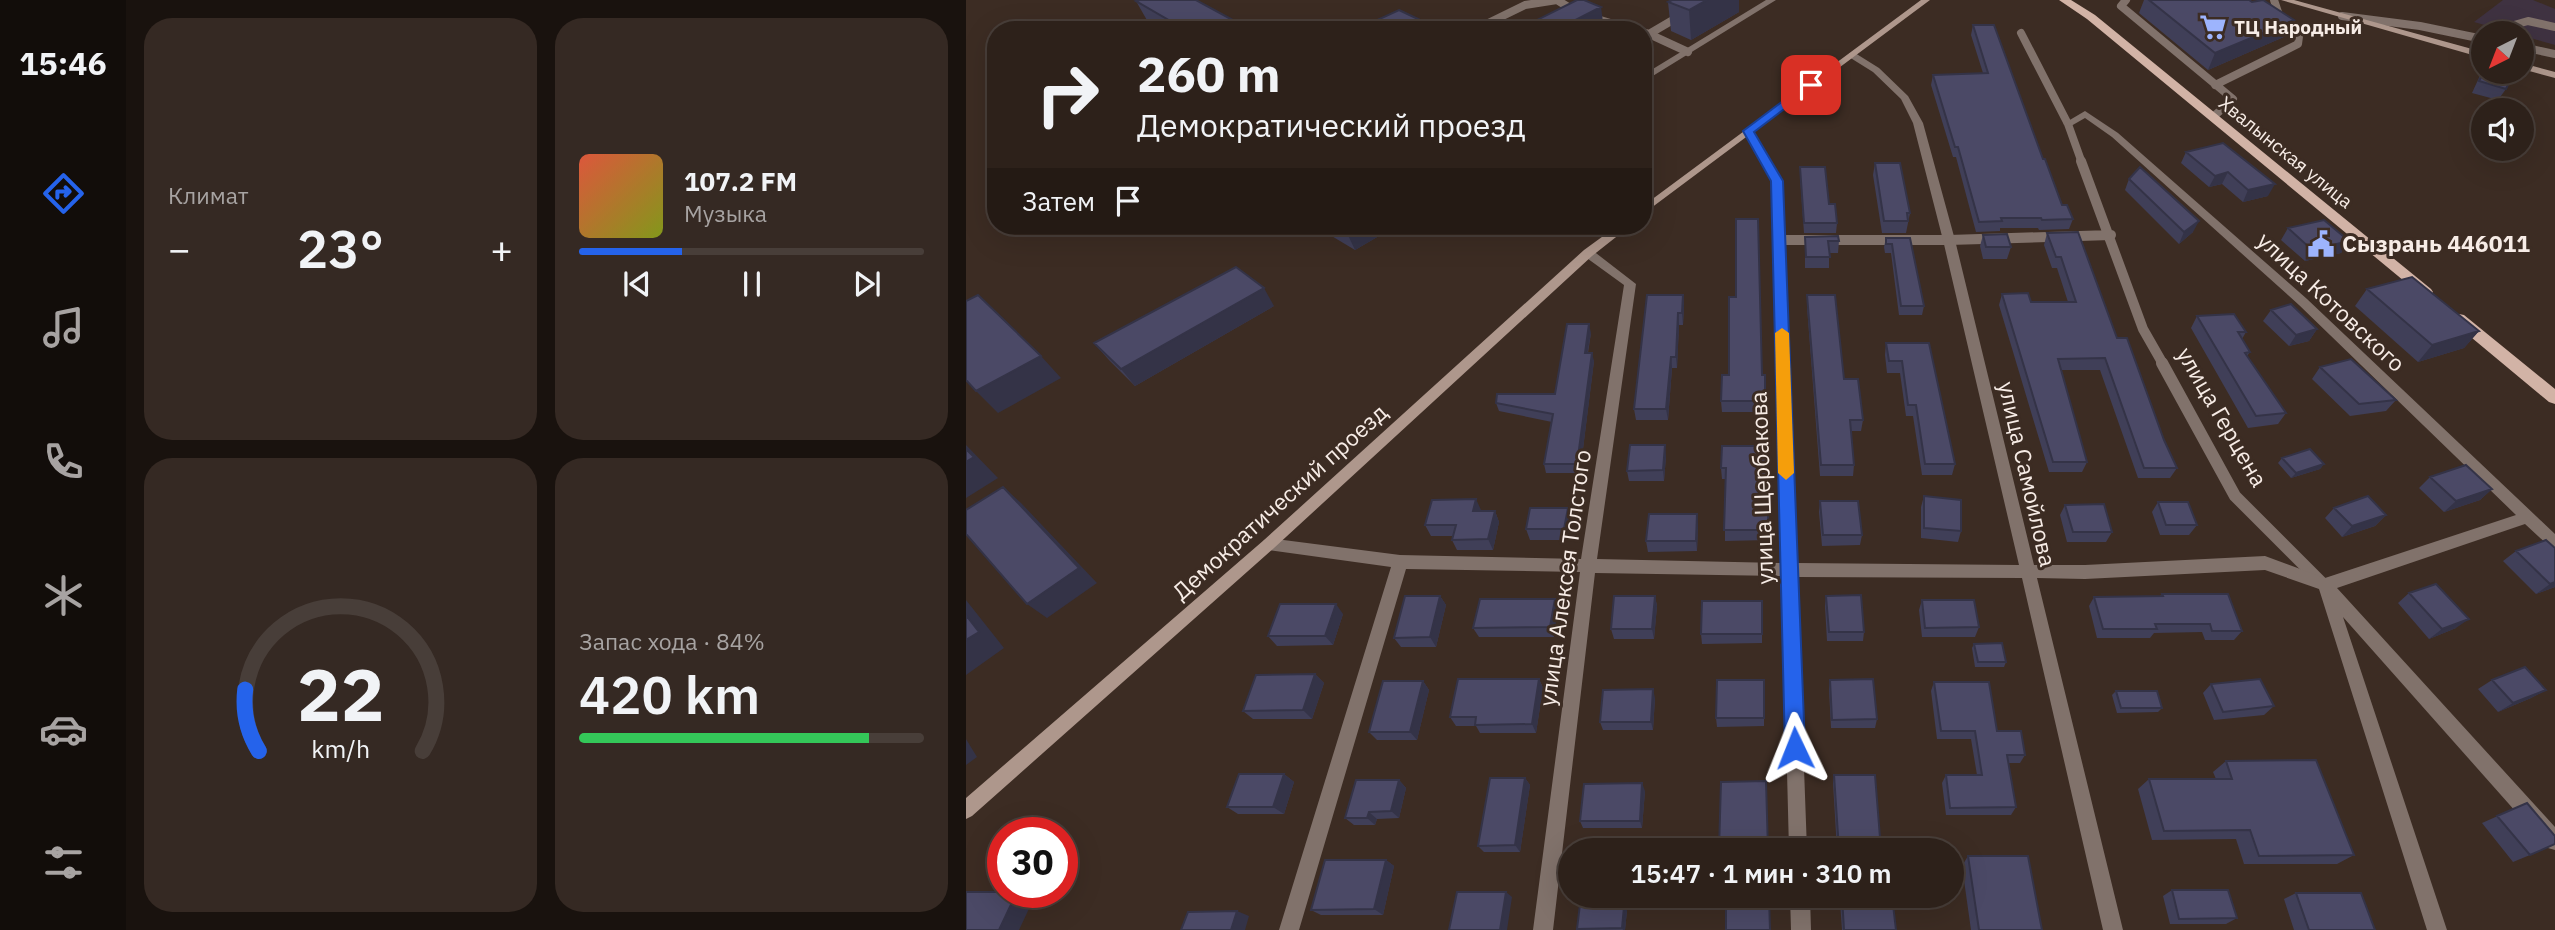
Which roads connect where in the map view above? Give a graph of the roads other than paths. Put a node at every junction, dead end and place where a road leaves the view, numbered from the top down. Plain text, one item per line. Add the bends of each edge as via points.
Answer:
1 (1684, 0) edge
2 (1772, 0) edge
3 (1926, 0) edge
4 (2064, 0) edge
5 (2093, 0) edge
6 (2126, 0) edge
7 (2274, 0) edge
8 (2285, 0) edge
9 (1696, 2) edge
10 (1582, 15) junction
11 (2340, 15) junction
12 (2091, 17) junction
13 (1572, 20) edge
14 (1492, 21) edge
15 (1603, 21) edge
16 (2534, 22) edge
17 (2555, 27) edge
18 (1652, 29) edge
19 (2021, 33) dead end
20 (1652, 36) edge
21 (2471, 37) edge
22 (2534, 50) edge
23 (1688, 52) junction
24 (2471, 52) edge
25 (2555, 54) edge
26 (1852, 55) junction
27 (2534, 69) edge
28 (1652, 74) edge
29 (2555, 75) edge
30 (2216, 85) junction
31 (2213, 117) junction
32 (2068, 124) junction
33 (1748, 131) junction
34 (1652, 201) edge
35 (2110, 234) junction
36 (1611, 235) edge
37 (1779, 240) junction
38 (1949, 240) junction
39 (1588, 253) junction
40 (2555, 398) edge
41 (2527, 517) junction
42 (2555, 543) edge
43 (1269, 544) junction
44 (1400, 562) junction
45 (1588, 566) junction
46 (1790, 570) junction
47 (2027, 573) junction
48 (2325, 585) junction
49 (966, 810) edge
50 (1798, 838) edge
51 (2555, 841) edge
52 (1800, 908) edge
53 (1289, 930) edge
54 (1543, 930) edge
55 (1801, 930) edge
56 (2113, 930) edge
57 (2437, 930) edge

1 - 9 lane
2 - 23 street
3 - 26 main road
4 - 12 main road, Хвалынская улица
5 - 12 main road
6 - 30 lane via 2121,6
7 - 30 lane via 2280,18 2300,29 2298,44
8 - 11 main road
9 - 18 lane
10 - 13 lane
10 - 14 lane via 1556,0 1525,5
10 - 15 lane
11 - 21 lane
11 - 24 main road
12 - 31 main road, Хвалынская улица
16 - 17 lane
19 - 32 lane, улица Герцена
20 - 23 lane
22 - 25 lane
23 - 28 street
26 - 33 main road
26 - 38 street, улица Самойлова via 1905,98 1918,123
27 - 29 main road
30 - 31 lane via 2233,99
31 - 40 main road, Хвалынская улица
32 - 35 lane, улица Герцена
32 - 41 street, улица Котовского via 2085,114 2115,135 2303,302
33 - 34 main road
33 - 37 street, улица Щербакова via 1777,181
35 - 38 lane
35 - 48 lane, улица Герцена via 2143,329 2235,496
36 - 39 main road, Демократический проезд
37 - 38 lane
37 - 46 street, улица Щербакова
38 - 47 street, улица Самойлова
39 - 43 main road, Демократический проезд
39 - 45 street, улица Алексея Толстого via 1630,284
41 - 42 street, улица Котовского
41 - 48 street
43 - 44 street
43 - 49 main road, Демократический проезд
44 - 45 street
44 - 53 street
45 - 46 street
45 - 54 street, улица Алексея Толстого
46 - 47 street
46 - 50 street, улица Щербакова
47 - 48 street via 2265,564
47 - 56 street, улица Самойлова
48 - 51 street
48 - 57 street, улица Герцена
52 - 55 street

